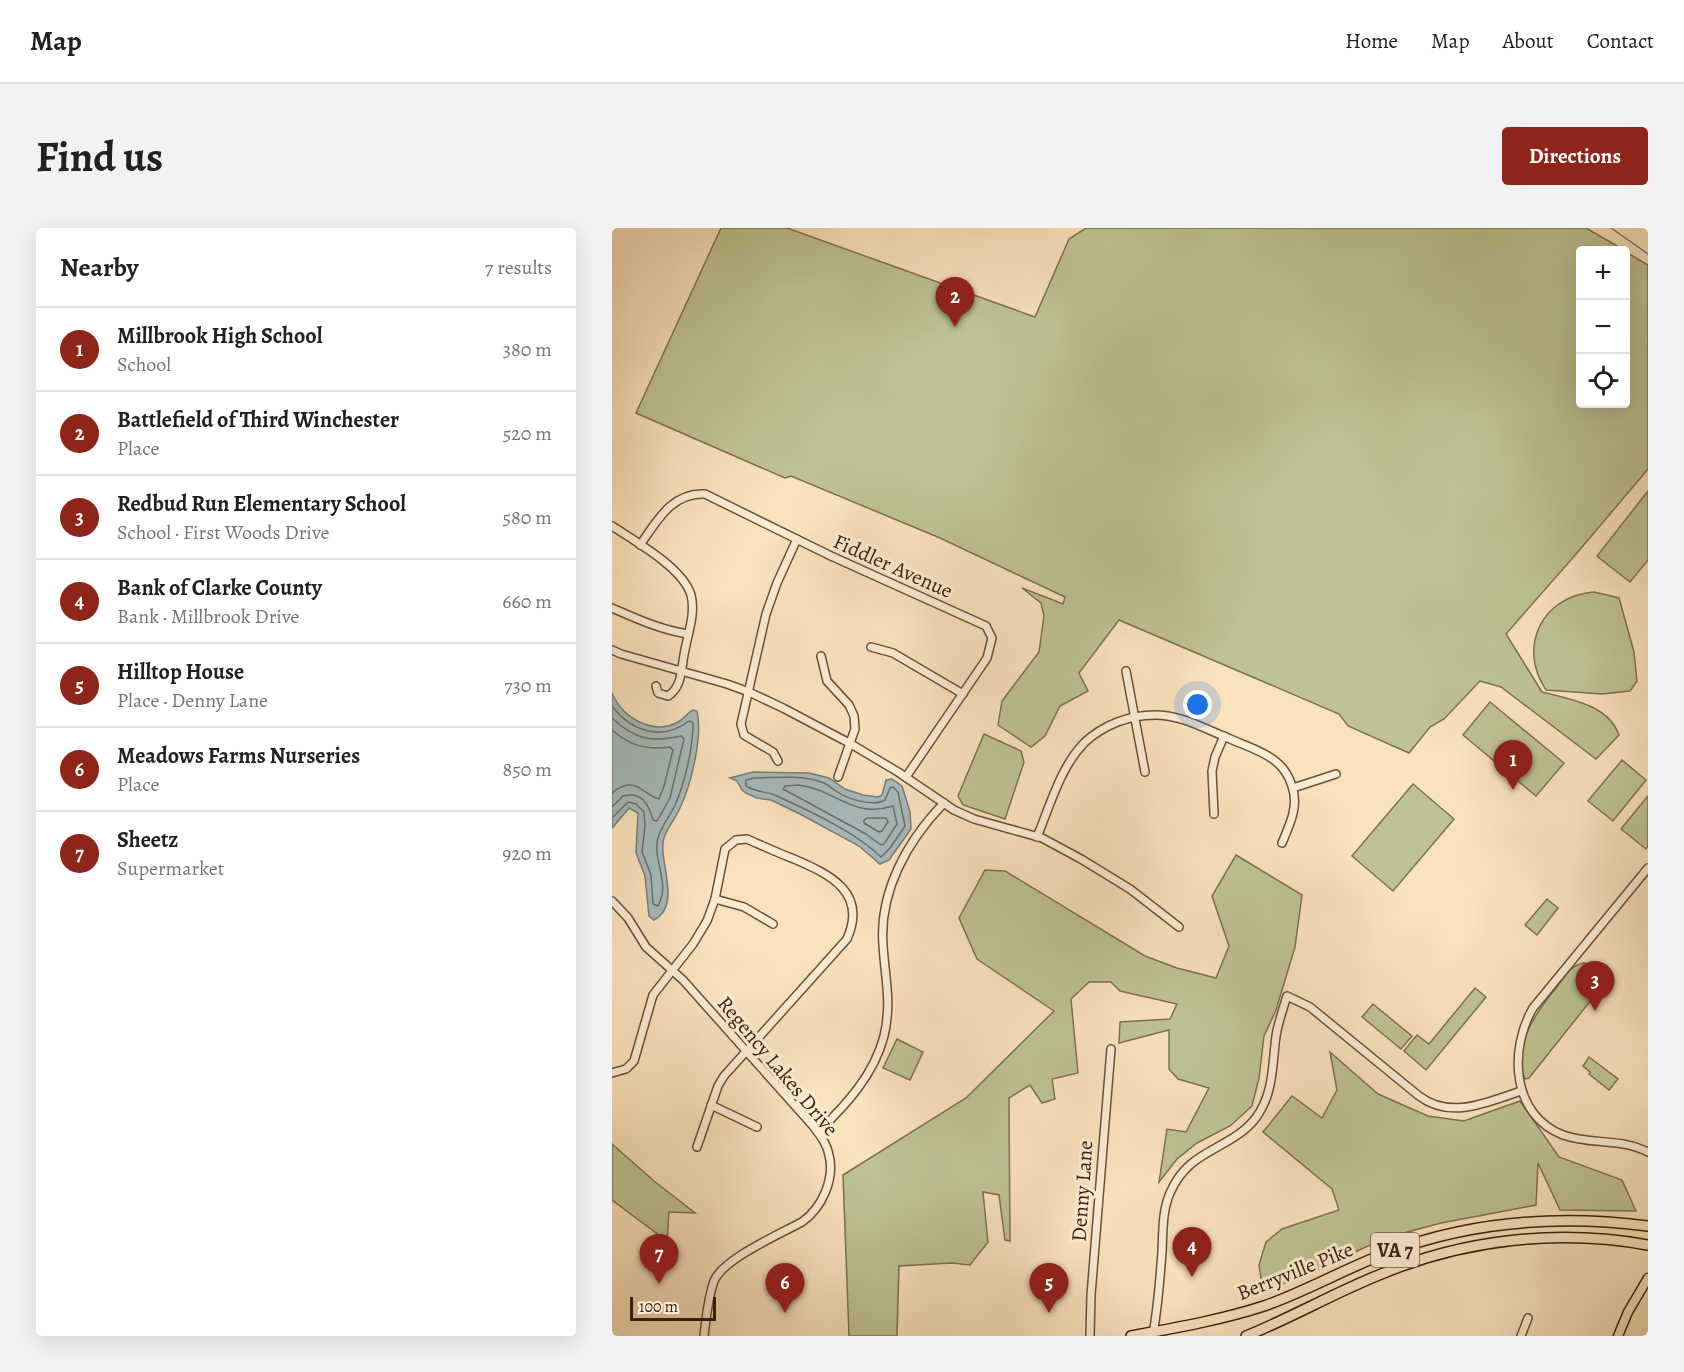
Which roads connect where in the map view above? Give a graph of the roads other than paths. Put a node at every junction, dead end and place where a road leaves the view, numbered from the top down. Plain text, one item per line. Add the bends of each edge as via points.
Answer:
1 (612, 526) edge
2 (797, 539) junction
3 (640, 545) junction
4 (612, 608) edge
5 (688, 634) junction
6 (871, 647) dead end
7 (612, 650) edge
8 (820, 656) dead end
9 (1126, 671) dead end
10 (680, 672) junction
11 (656, 686) dead end
12 (749, 692) junction
13 (963, 694) junction
14 (1135, 717) junction
15 (1224, 736) junction
16 (851, 744) junction
17 (778, 761) dead end
18 (1145, 772) dead end
19 (1336, 774) dead end
20 (838, 777) dead end
21 (906, 777) junction
22 (1293, 788) junction
23 (944, 803) junction
24 (1214, 814) dead end
25 (1037, 837) junction
26 (1282, 843) dead end
27 (1648, 868) edge
28 (715, 899) junction
29 (612, 901) edge
30 (773, 924) dead end
31 (1179, 927) dead end
32 (673, 970) junction
33 (1111, 1049) dead end
34 (746, 1050) junction
35 (612, 1073) edge
36 (1521, 1091) junction
37 (711, 1105) junction
38 (757, 1127) dead end
39 (818, 1132) junction
40 (697, 1147) dead end
41 (1648, 1152) edge
42 (1648, 1226) edge
43 (1648, 1245) edge
44 (1648, 1278) edge
45 (1528, 1318) dead end
46 (1153, 1334) edge
47 (704, 1336) edge
48 (1090, 1336) edge
49 (1131, 1336) edge
50 (1246, 1336) edge
51 (1521, 1336) edge
52 (1618, 1336) edge

1 - 3 street
2 - 3 street, Fiddler Avenue via 705,494 695,494 673,503
2 - 12 street via 768,607
2 - 13 street, Fiddler Avenue via 986,626 992,638 991,650
3 - 5 street via 681,578 690,594
4 - 5 street via 669,631
5 - 10 street
6 - 13 street via 893,653
7 - 10 street
8 - 16 street via 827,681 854,716
9 - 14 street
10 - 11 street via 678,687 668,696 658,693
10 - 12 street
12 - 16 street
12 - 17 street via 741,724 744,735 773,752
13 - 21 street, Fiddler Avenue
14 - 15 street via 1175,717
14 - 18 street
14 - 25 street via 1100,731 1077,752
15 - 22 street via 1275,760
15 - 24 street via 1213,763
16 - 20 street
16 - 21 street
19 - 22 street
21 - 23 street
22 - 26 street via 1294,811
23 - 25 street via 974,819
23 - 39 street via 925,825 890,888 884,915 889,999 883,1038 863,1081
25 - 31 street via 1112,877
27 - 36 street via 1528,1017 1518,1051
28 - 30 street via 744,907
28 - 32 street via 701,932
28 - 34 street via 725,849 732,842 747,839 826,874 843,887 852,909 852,926 842,945
29 - 32 street, Regency Lakes Drive via 646,947
32 - 34 street, Regency Lakes Drive
32 - 35 street via 653,995 634,1061 626,1069
33 - 48 street, Denny Lane
34 - 37 street via 724,1076
34 - 39 street, Regency Lakes Drive
36 - 41 street via 1535,1114 1556,1132 1626,1143
36 - 46 street via 1464,1108 1432,1105 1310,1007 1287,996 1277,1032 1271,1087 1260,1112 1244,1131 1192,1163 1169,1194
37 - 38 street
37 - 40 street
39 - 47 street, Regency Lakes Drive via 831,1163 829,1181 817,1208 720,1271 712,1289
42 - 46 highway, Berryville Pike / VA 7 via 1558,1220 1466,1230 1390,1252 1260,1307
43 - 50 highway, Berryville Pike / VA 7 via 1566,1237 1517,1239 1431,1256 1381,1274
44 - 52 main road
45 - 51 street
46 - 49 highway, Berryville Pike / VA 7

